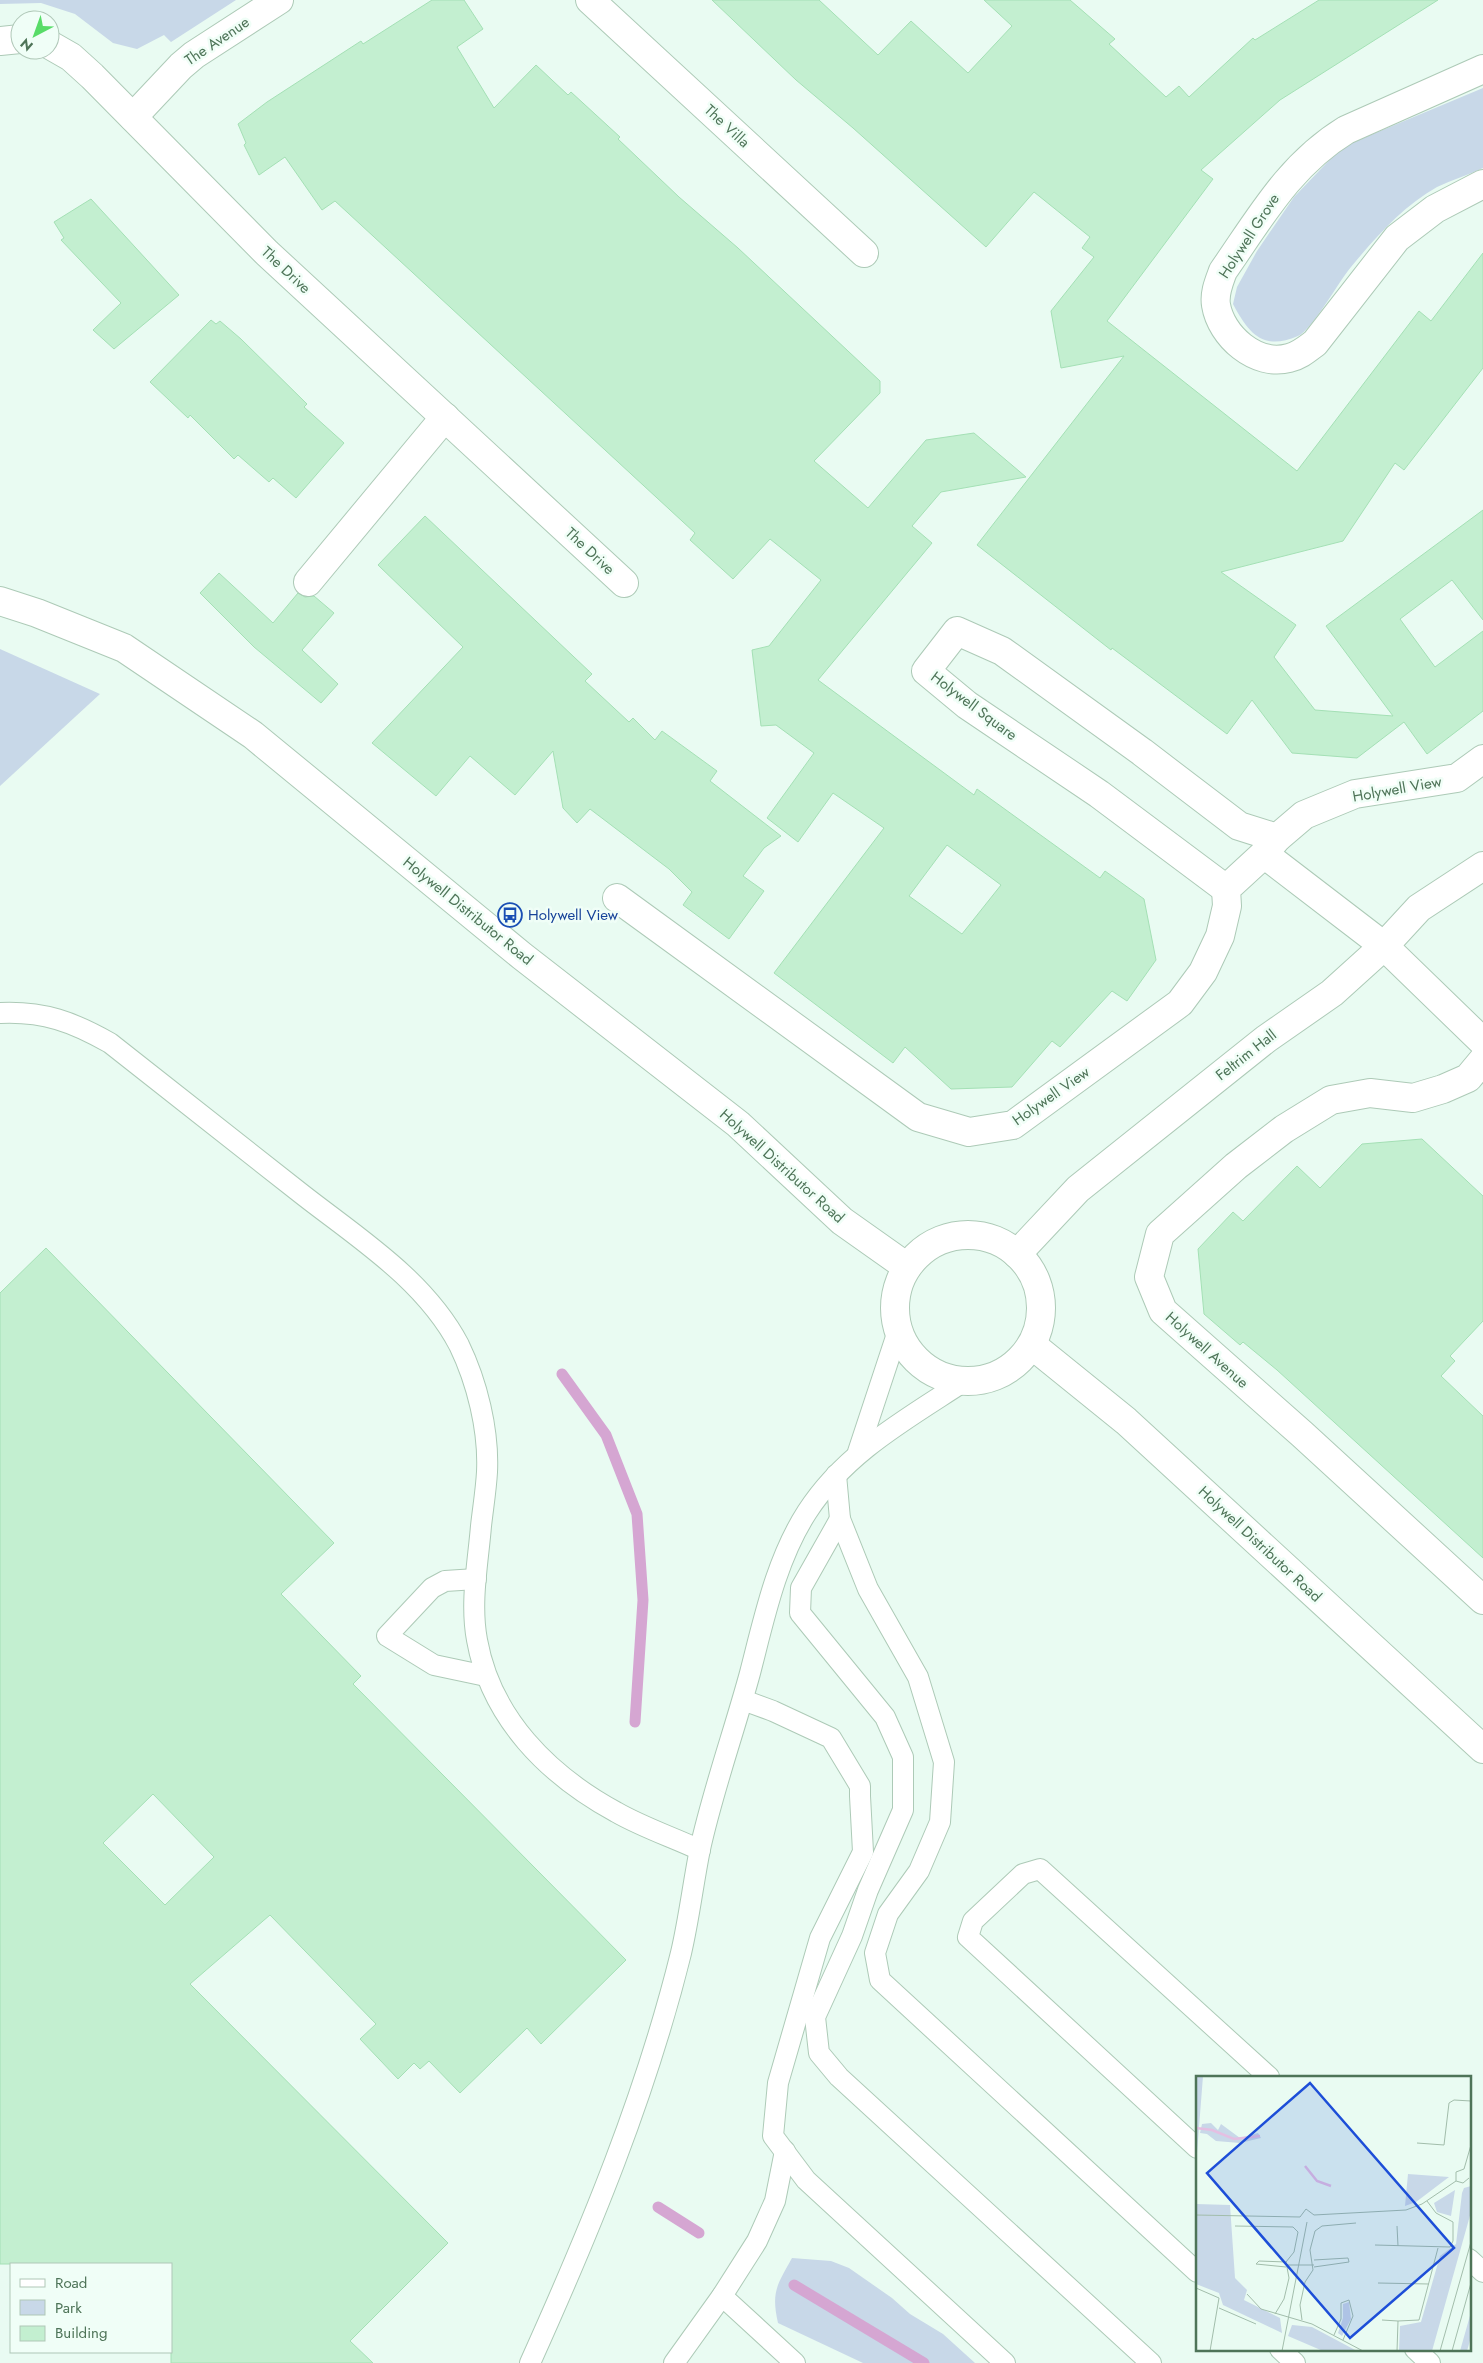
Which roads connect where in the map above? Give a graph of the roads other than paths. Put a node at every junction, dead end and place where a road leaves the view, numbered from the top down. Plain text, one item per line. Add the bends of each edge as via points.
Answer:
1 (279, 0) edge
2 (590, 0) edge
3 (60, 51) edge
4 (1483, 68) edge
5 (133, 117) junction
6 (1483, 184) edge
7 (864, 253) dead end
8 (445, 417) junction
9 (308, 582) dead end
10 (624, 583) dead end
11 (0, 601) edge
12 (1483, 759) edge
13 (1270, 846) junction
14 (1483, 866) edge
15 (1226, 889) junction
16 (617, 898) dead end
17 (1384, 946) junction
18 (0, 1013) edge
19 (1483, 1042) edge
20 (1478, 1076) edge
21 (1017, 1254) junction
22 (907, 1267) junction
23 (898, 1331) junction
24 (1032, 1345) junction
25 (962, 1382) junction
26 (858, 1452) junction
27 (836, 1475) junction
28 (840, 1519) junction
29 (476, 1579) junction
30 (1483, 1600) edge
31 (486, 1676) junction
32 (742, 1700) junction
33 (1483, 1749) edge
34 (700, 1850) junction
35 (1268, 2076) edge
36 (1196, 2147) edge
37 (785, 2152) junction
38 (1470, 2260) edge
39 (1196, 2271) edge
40 (1483, 2272) edge
41 (722, 2296) junction
42 (1281, 2350) edge
43 (1416, 2350) edge
44 (530, 2363) edge
45 (674, 2363) edge
46 (795, 2363) edge
47 (1005, 2363) edge
48 (1152, 2363) edge
49 (1295, 2363) edge
50 (1430, 2363) edge

1 - 5 street, The Avenue via 194,55
2 - 7 street, The Villa
3 - 5 street via 78,63
4 - 6 street, Holywell Grove via 1346,130 1304,160 1283,184 1223,271 1215,304 1221,322 1231,338 1257,356 1288,359 1303,352 1316,343 1397,238 1434,209
5 - 8 street, The Drive via 266,253
8 - 9 street
8 - 10 street, The Drive
11 - 22 street, Holywell Distributor Road via 124,648 253,734 522,956 738,1124 842,1221
12 - 13 street, Holywell View via 1457,778 1355,794 1304,815
13 - 15 street, Holywell View
13 - 15 street, Holywell Square via 1002,651 957,631 926,671 967,705 1099,794
13 - 17 street
14 - 17 street, Feltrim Hall via 1419,908
15 - 16 street, Holywell View via 1227,906 1220,936 1203,972 1180,1003 1013,1125 969,1132 918,1117
17 - 19 street
17 - 21 street, Feltrim Hall via 1332,994 1266,1039 1078,1189
18 - 29 lane via 47,1015 76,1024 110,1043 395,1267 436,1312 458,1345 484,1425 487,1470
20 - 30 street, Holywell Avenue via 1414,1098 1370,1093 1331,1100 1284,1129 1236,1166 1160,1234 1149,1277 1163,1311
21 - 22 street via 1000,1242 980,1236 959,1236 939,1241 921,1252
21 - 24 street via 1028,1266 1040,1296 1041,1313
22 - 23 street via 894,1309
23 - 25 street via 908,1351 924,1367 942,1377
23 - 26 lane
24 - 25 street via 1003,1373 983,1380
24 - 33 street, Holywell Distributor Road via 1126,1421
25 - 26 lane
26 - 27 lane
27 - 28 lane
27 - 32 lane via 819,1495 793,1537 767,1609
28 - 39 lane via 868,1589 918,1677 944,1762 940,1822 919,1871 888,1914 875,1953 880,1980
28 - 48 lane via 802,1588 800,1613 885,1717 903,1757 903,1810 815,2017 819,2053 839,2077
29 - 31 lane via 477,1639
29 - 31 lane via 445,1581 432,1588 387,1636 434,1665
31 - 34 lane via 501,1710 532,1750 572,1785 616,1812
32 - 34 lane
32 - 37 lane via 831,1738 860,1786 863,1852 820,1938 778,2083 773,2136
34 - 44 lane via 682,1950 646,2071 586,2237
35 - 36 lane via 1040,1868 1023,1874 973,1921 968,1936
37 - 41 lane via 775,2201 757,2241
37 - 47 lane via 806,2180
38 - 40 lane
41 - 45 lane
41 - 46 lane
42 - 49 lane
43 - 50 lane

